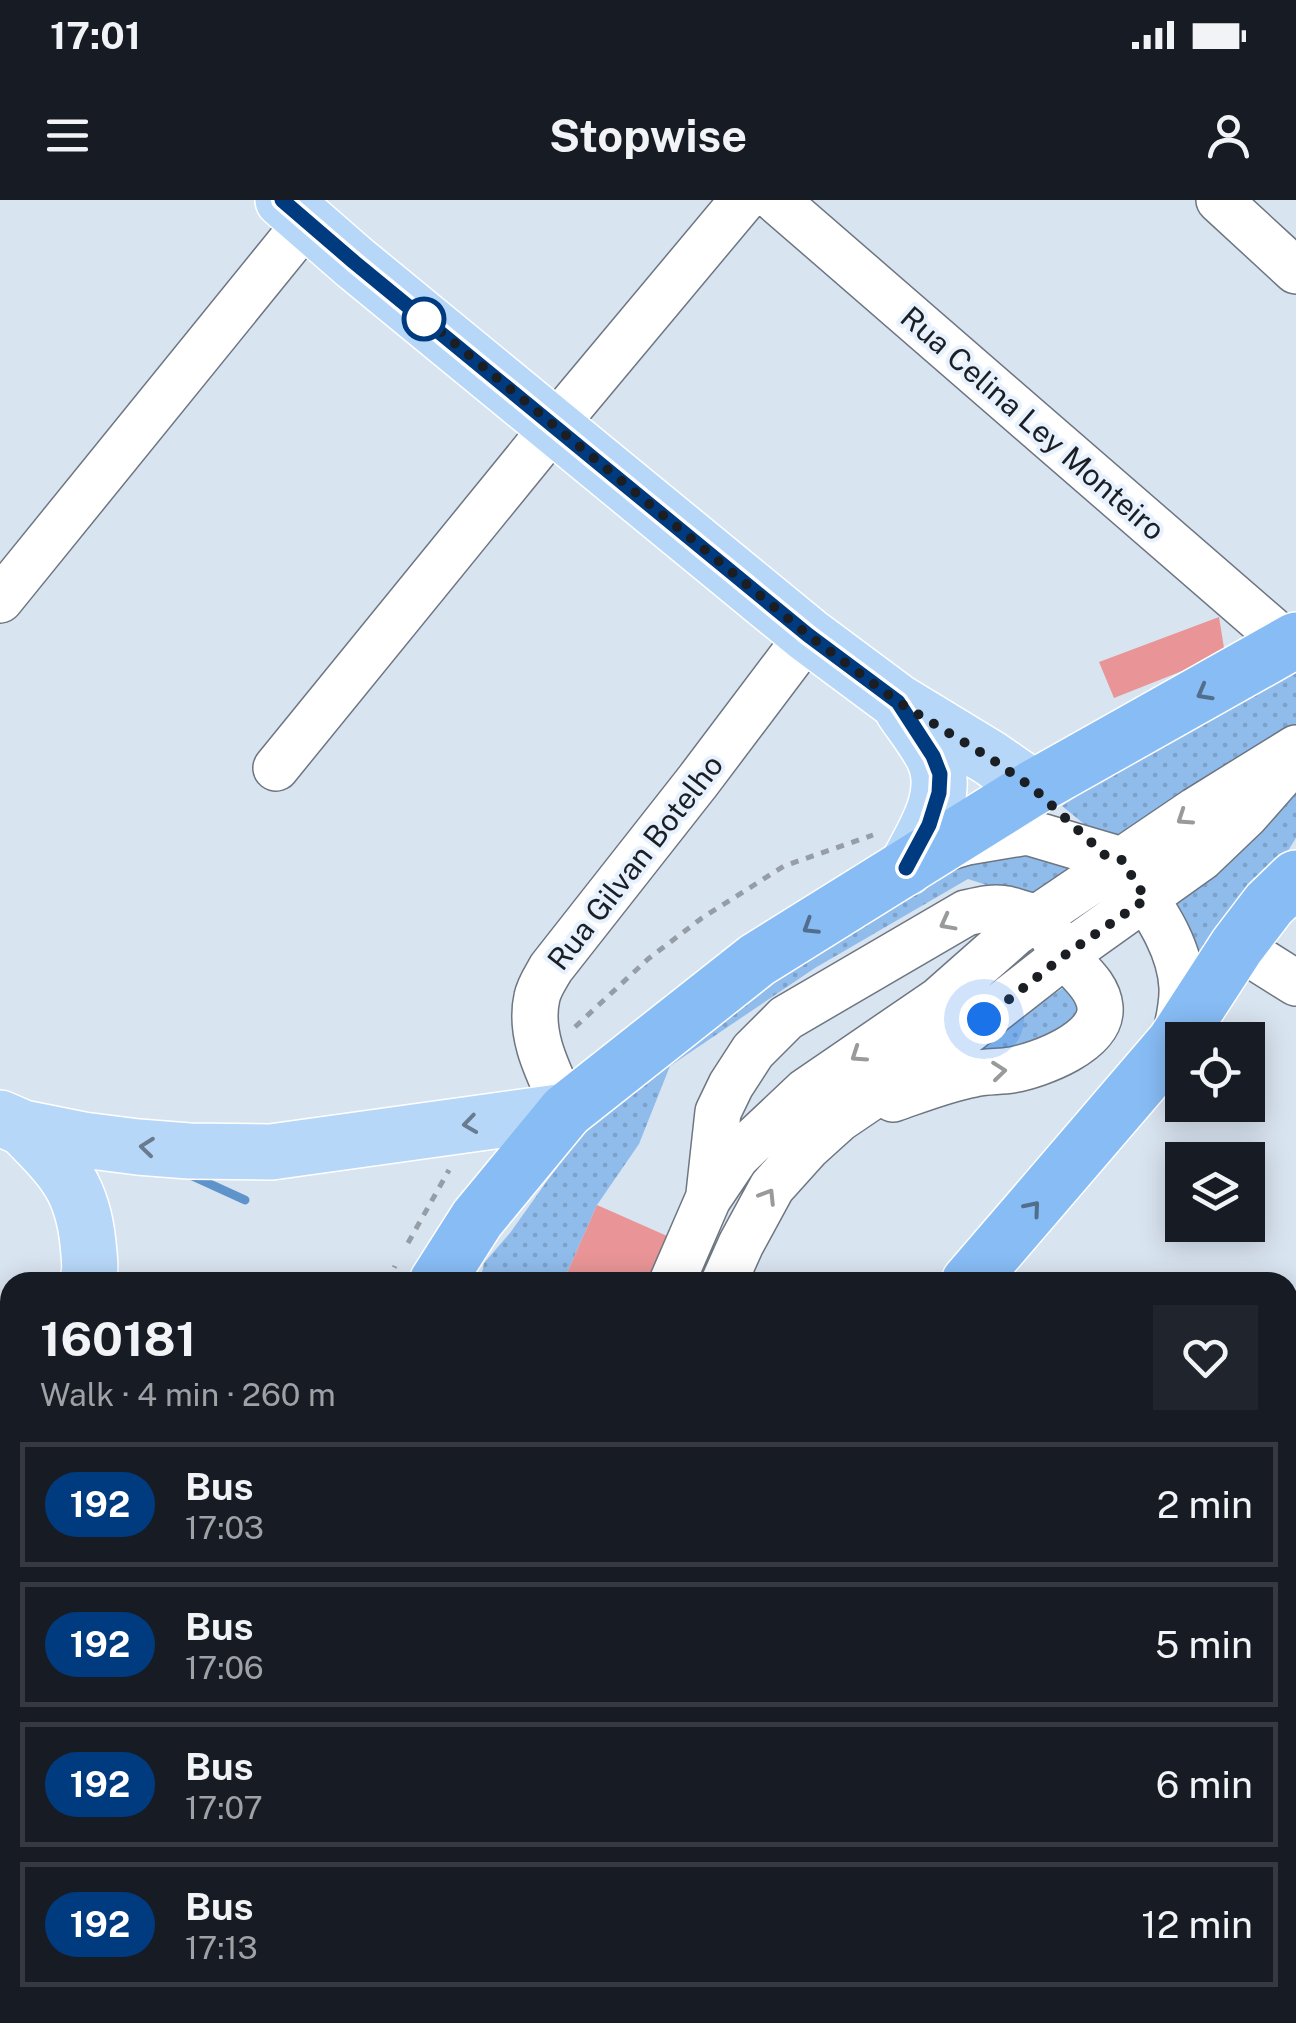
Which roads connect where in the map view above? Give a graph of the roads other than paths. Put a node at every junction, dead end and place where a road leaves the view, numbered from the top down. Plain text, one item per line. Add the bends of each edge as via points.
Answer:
1 (743, 200) edge
2 (776, 200) edge
3 (1219, 200) edge
4 (295, 210) edge
5 (1296, 271) edge
6 (555, 426) junction
7 (0, 600) edge
8 (808, 635) junction
9 (1294, 643) edge
10 (898, 702) junction
11 (1296, 748) edge
12 (1296, 758) edge
13 (276, 768) dead end
14 (1033, 788) junction
15 (1114, 858) junction
16 (917, 861) junction
17 (1146, 899) junction
18 (1275, 899) edge
19 (1040, 917) junction
20 (1065, 955) junction
21 (1296, 983) edge
22 (1178, 1022) edge
23 (1189, 1022) edge
24 (1165, 1053) edge
25 (566, 1111) junction
26 (839, 1119) junction
27 (11, 1123) edge
28 (708, 1198) junction
29 (477, 1219) junction
30 (91, 1272) edge
31 (443, 1272) edge
32 (469, 1272) edge
33 (676, 1272) edge
34 (728, 1272) edge
35 (978, 1272) edge

1 - 6 street
2 - 9 street, Rua Celina Ley Monteiro
3 - 5 street
4 - 6 main road
4 - 7 street
6 - 8 main road
6 - 13 street
8 - 10 main road
8 - 25 street, Rua Gilvan Botelho via 551,968 537,995 540,1052
9 -> 14 highway
10 - 14 main road
10 - 16 main road via 940,774
11 -> 15 street
12 - 17 street via 1201,858
14 - 15 street
14 - 16 highway
15 - 16 street via 1027,832 967,842
15 - 17 street
15 - 19 street
16 -> 25 highway via 757,960
17 - 20 street
17 - 22 street via 1180,967
18 - 21 street
18 - 23 highway
19 - 20 street
19 -> 28 street via 938,1000 806,1091 737,1156
19 -> 28 street via 990,908 966,913 786,1018 753,1051 718,1112
20 - 26 street
26 -> 20 street via 957,1079 1013,1070 1075,1045 1098,1020 1100,1007 1094,988
35 -> 24 highway
25 -> 27 main road via 270,1152 138,1147
25 - 29 highway
34 -> 26 street via 772,1187
27 - 30 main road via 65,1171 85,1216
28 - 33 street
29 - 31 highway
29 - 32 street

